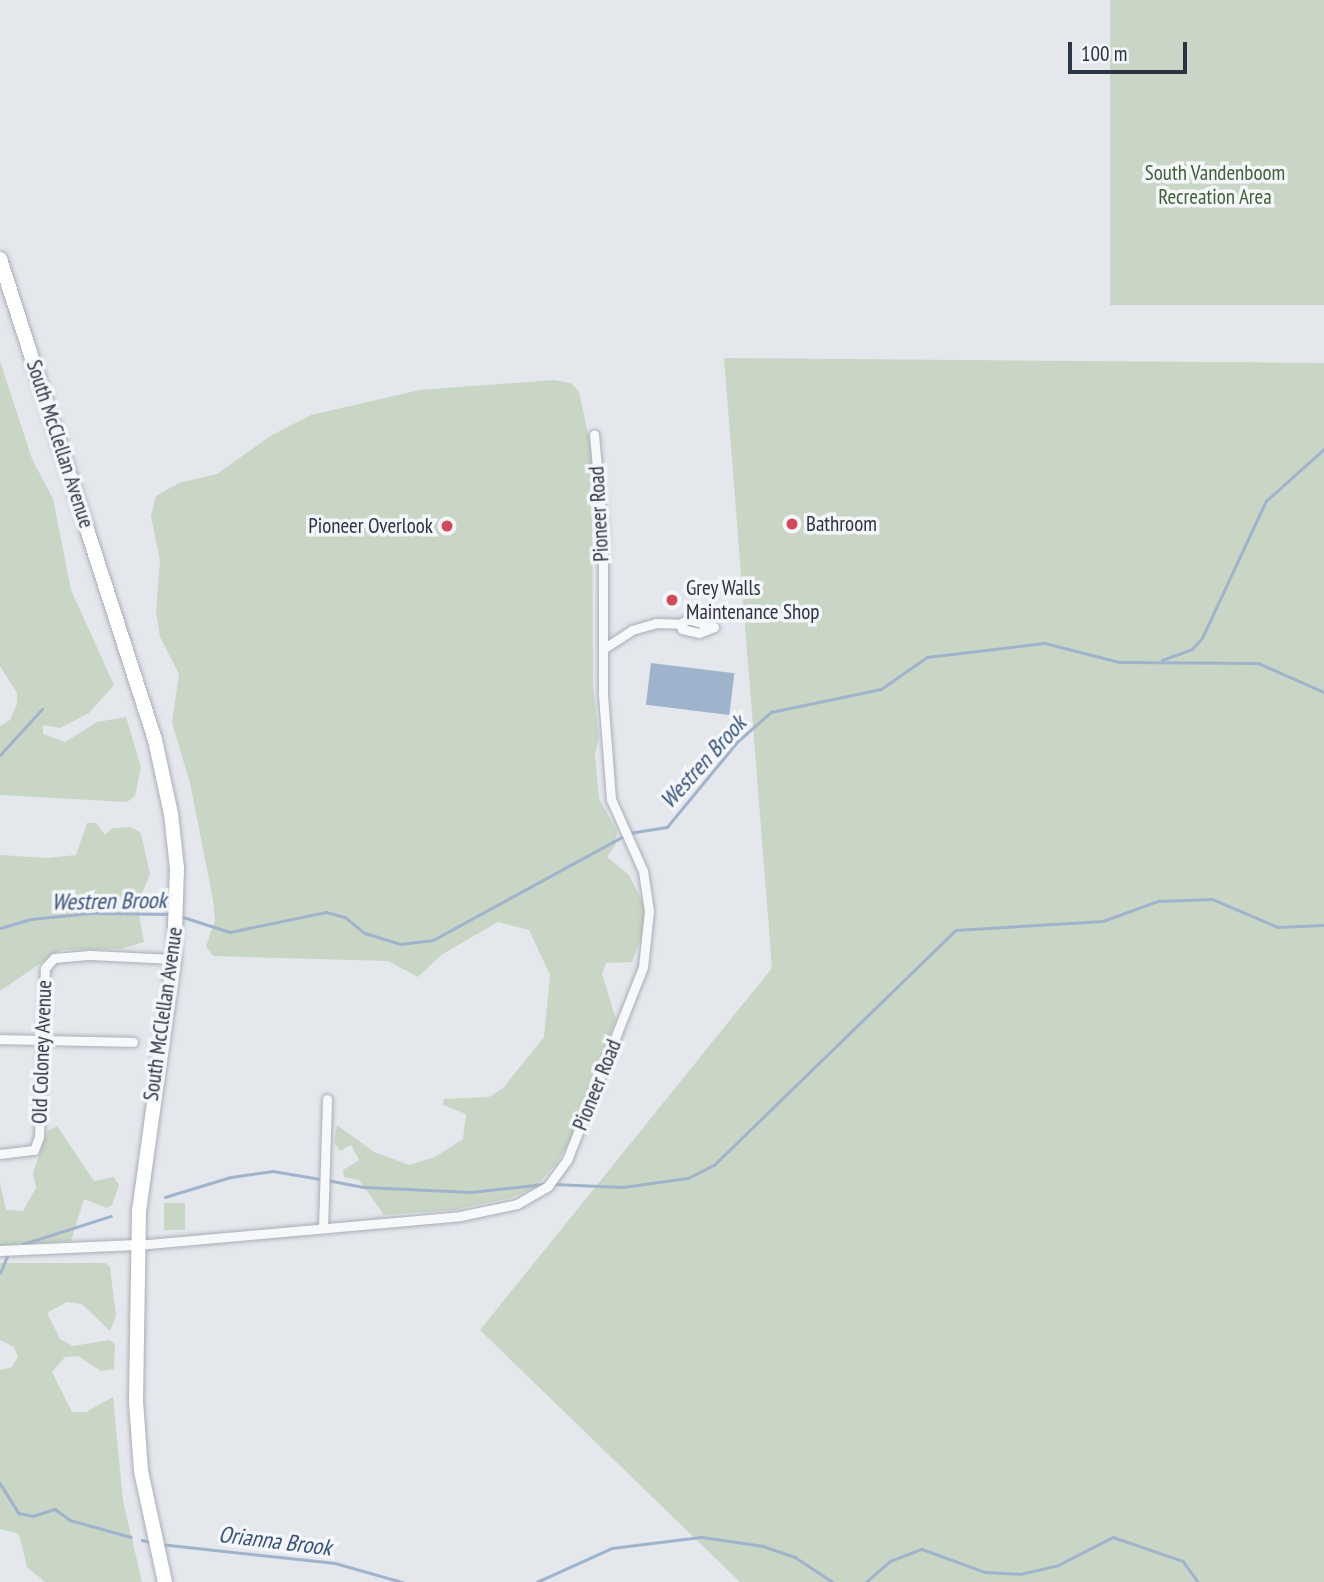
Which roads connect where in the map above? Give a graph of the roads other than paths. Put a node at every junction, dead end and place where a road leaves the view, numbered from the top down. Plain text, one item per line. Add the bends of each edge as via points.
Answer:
1 (0, 259) edge
2 (594, 434) dead end
3 (680, 624) dead end
4 (603, 649) junction
5 (174, 960) junction
6 (40, 1037) junction
7 (0, 1039) edge
8 (133, 1042) dead end
9 (327, 1099) dead end
10 (0, 1154) edge
11 (323, 1228) junction
12 (137, 1245) junction
13 (0, 1251) edge
14 (165, 1582) edge

1 - 5 main road, South McClellan Avenue via 155,740 177,867
2 - 4 street, Pioneer Road via 603,535
3 - 4 street via 632,630
4 - 11 street, Pioneer Road via 611,799 643,871 649,911 643,967 567,1160 548,1186 517,1204 460,1216
5 - 6 street, Old Coloney Avenue via 54,958 41,982
5 - 12 main road, South McClellan Avenue via 145,1145
6 - 7 street
6 - 8 street
6 - 10 street, Old Coloney Avenue via 39,1137 34,1150
9 - 11 street
11 - 12 street, Pioneer Road
12 - 13 street, Pioneer Road
12 - 14 main road, South McClellan Avenue via 136,1401 141,1471

